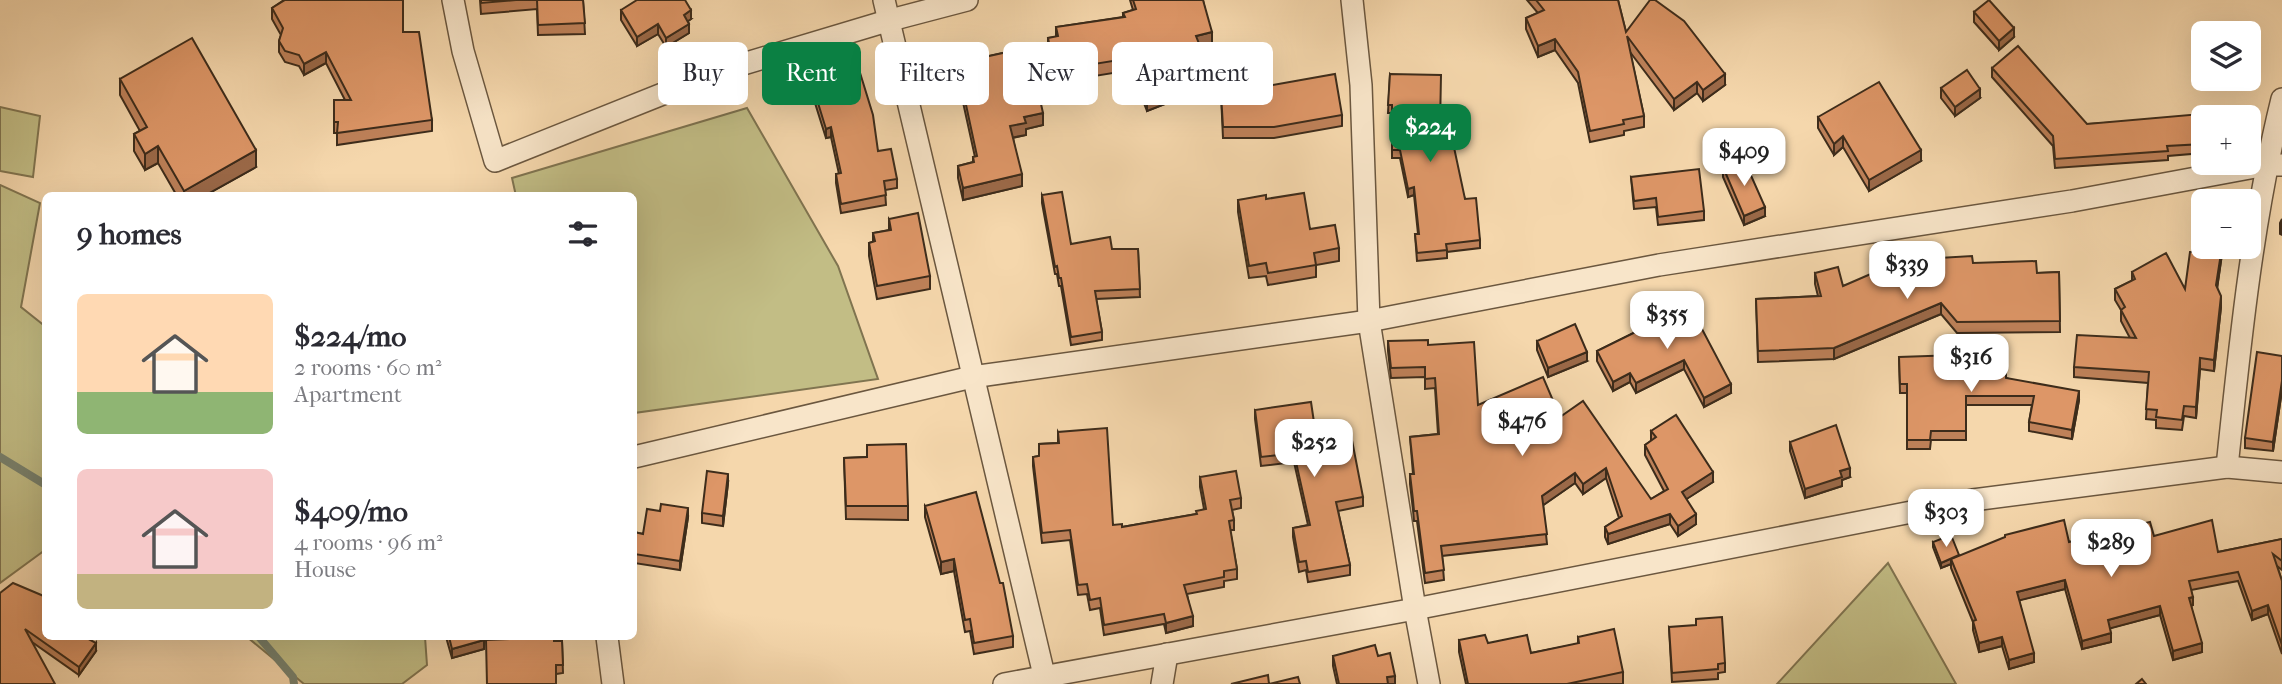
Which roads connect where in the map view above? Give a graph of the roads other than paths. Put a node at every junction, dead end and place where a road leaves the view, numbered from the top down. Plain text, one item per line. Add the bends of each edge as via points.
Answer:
1 (453, 0) edge
2 (967, 0) edge
3 (1352, 0) edge
4 (885, 10) edge
5 (2282, 99) edge
6 (2274, 165) edge
7 (1369, 321) junction
8 (972, 377) junction
9 (637, 456) edge
10 (2227, 467) junction
11 (2282, 472) edge
12 (1415, 610) junction
13 (607, 640) edge
14 (1167, 654) junction
15 (1044, 675) junction
16 (613, 684) edge
17 (1004, 684) edge
18 (1162, 684) edge
19 (1429, 684) edge

1 - 4 street via 495,161
2 - 4 street
3 - 7 street via 1361,85
4 - 8 street
5 - 6 street
6 - 7 street via 1659,265
6 - 10 street via 2244,295
7 - 8 street
7 - 12 street
8 - 9 street
8 - 15 street
10 - 11 street
10 - 12 street via 1973,500
12 - 14 street
12 - 19 street
13 - 16 street
14 - 15 street
14 - 18 street
15 - 17 street

